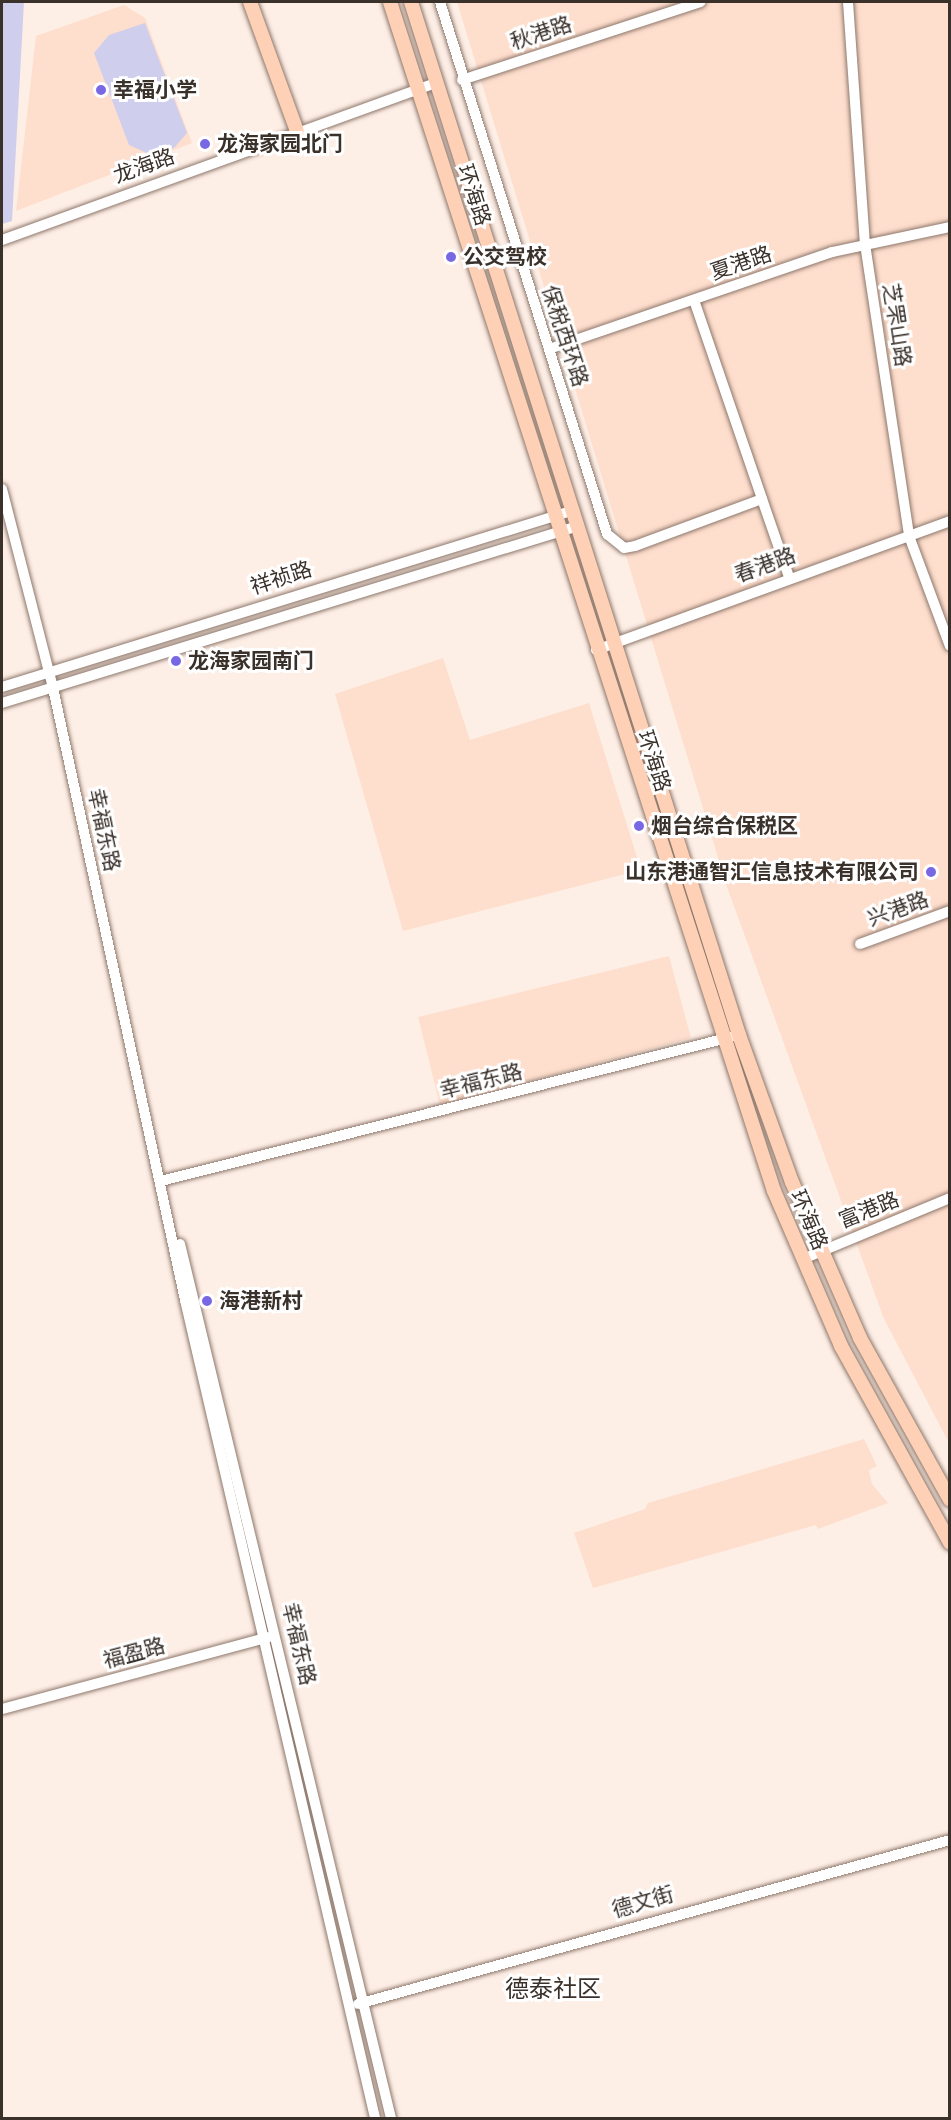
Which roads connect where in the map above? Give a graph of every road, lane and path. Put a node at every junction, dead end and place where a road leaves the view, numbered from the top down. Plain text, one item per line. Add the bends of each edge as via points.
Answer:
1 (250, 2) edge
2 (390, 2) edge
3 (411, 2) edge
4 (440, 2) edge
5 (701, 2) edge
6 (848, 2) edge
7 (462, 80) junction
8 (436, 83) junction
9 (417, 89) junction
10 (297, 131) junction
11 (950, 227) edge
12 (2, 240) edge
13 (865, 244) junction
14 (694, 300) junction
15 (549, 349) junction
16 (2, 489) edge
17 (762, 499) junction
18 (574, 510) junction
19 (555, 516) junction
20 (950, 521) edge
21 (579, 526) junction
22 (559, 532) junction
23 (909, 536) junction
24 (789, 577) junction
25 (615, 644) junction
26 (950, 646) edge
27 (596, 650) junction
28 (48, 673) junction
29 (2, 687) edge
30 (53, 688) junction
31 (2, 703) edge
32 (950, 911) edge
33 (860, 944) dead end
34 (740, 1035) junction
35 (722, 1040) junction
36 (161, 1181) junction
37 (950, 1198) edge
38 (822, 1250) junction
39 (803, 1259) junction
40 (950, 1500) edge
41 (950, 1543) edge
42 (277, 1635) junction
43 (263, 1639) junction
44 (2, 1709) edge
45 (950, 1840) edge
46 (363, 2002) junction
47 (349, 2006) junction
48 (375, 2118) edge
49 (391, 2118) edge

1 - 10 main road
2 - 9 main road, 环海路
3 - 8 main road, 环海路
4 - 7 street, 保税西环路
5 - 7 street, 秋港路
6 - 13 street, 芝罘山路
7 - 15 street, 保税西环路
8 - 9 street, 龙海路
8 - 18 main road, 环海路
9 - 10 street, 龙海路
9 - 19 main road, 环海路
10 - 12 street, 龙海路
11 - 13 street, 夏港路
13 - 14 street, 夏港路
13 - 23 street, 芝罘山路
14 - 15 street, 夏港路
14 - 17 street
15 - 17 street, 保税西环路 via 614,544 634,546
16 - 28 street, 幸福东路
17 - 24 street
18 - 19 street, 祥祯路
18 - 21 main road, 环海路
19 - 22 main road, 环海路
19 - 28 street, 祥祯路
20 - 23 street, 春港路
21 - 22 street
21 - 25 main road, 环海路
22 - 27 main road, 环海路
22 - 30 street
23 - 24 street, 春港路
23 - 26 street, 芝罘山路
24 - 25 street, 春港路
25 - 27 street, 春港路
25 - 34 main road, 环海路
27 - 35 main road, 环海路
28 - 29 street, 祥祯路
28 - 30 street, 幸福东路
30 - 31 street
30 - 36 street, 幸福东路
32 - 33 street, 兴港路
34 - 35 street, 幸福东路
34 - 38 main road, 环海路
35 - 36 street, 幸福东路
35 - 39 main road, 环海路
36 - 42 street, 幸福东路 via 196,1297
36 - 43 street, 幸福东路
37 - 38 street, 富港路
38 - 39 street, 富港路
38 - 40 main road, 环海路 via 860,1338
39 - 41 main road, 环海路 via 841,1346
42 - 43 street, 福盈路
42 - 46 street, 幸福东路
43 - 44 street, 福盈路
43 - 47 street, 幸福东路
45 - 46 street, 德文街
46 - 47 street, 德文街
46 - 49 street, 幸福东路
47 - 48 street, 幸福东路

